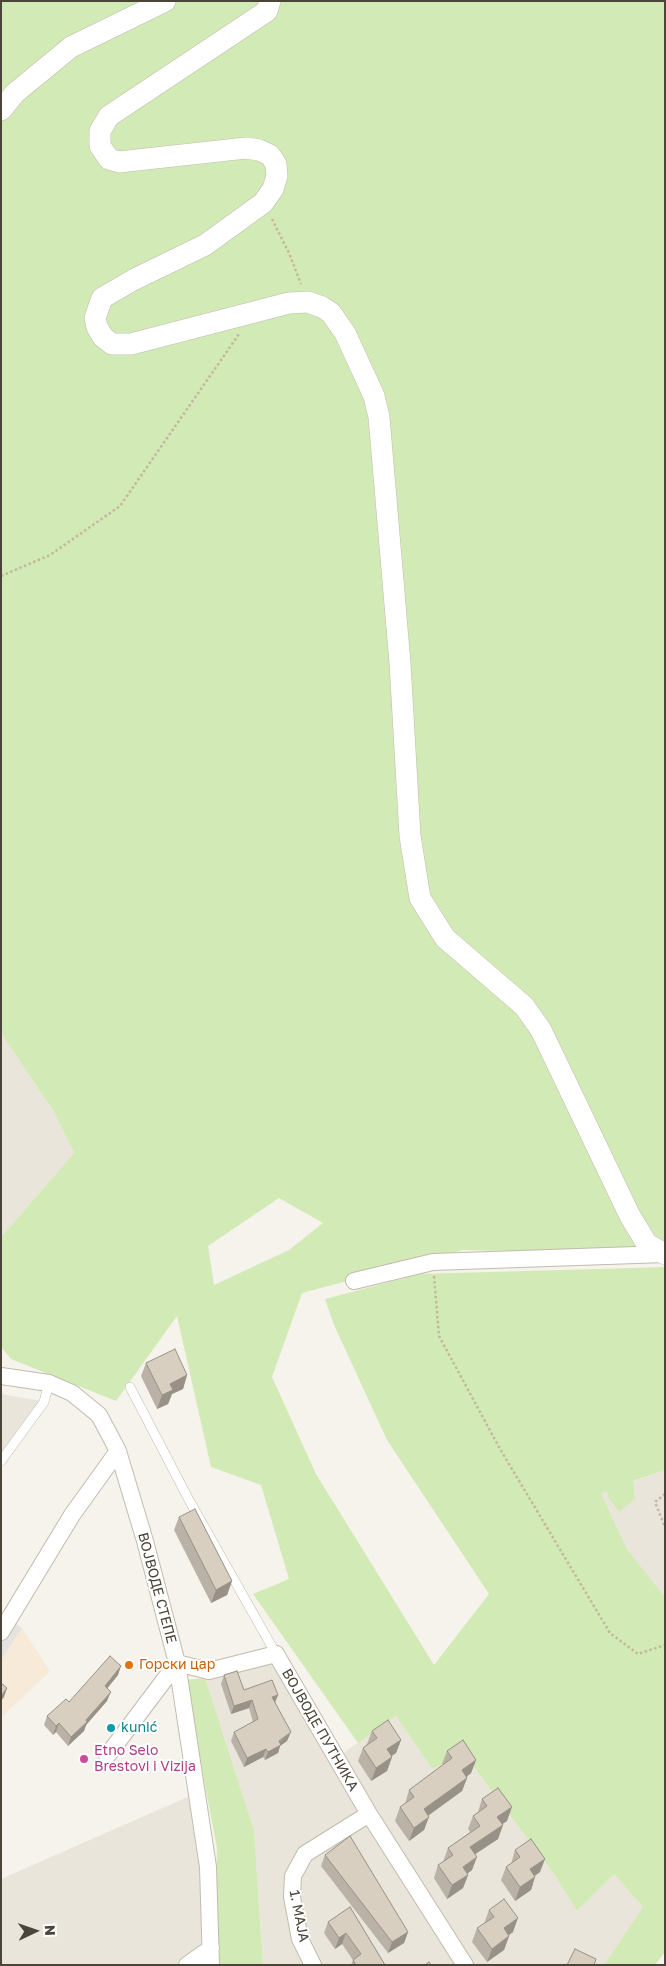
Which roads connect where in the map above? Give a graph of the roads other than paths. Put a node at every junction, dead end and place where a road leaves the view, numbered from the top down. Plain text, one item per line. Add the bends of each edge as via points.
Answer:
1 (165, 1) edge
2 (270, 1) edge
3 (1, 110) edge
4 (665, 1254) edge
5 (354, 1281) dead end
6 (1, 1376) edge
7 (49, 1383) junction
8 (130, 1387) dead end
9 (118, 1452) junction
10 (1, 1461) edge
11 (1, 1632) edge
12 (276, 1654) junction
13 (177, 1663) junction
14 (107, 1756) dead end
15 (369, 1814) junction
16 (211, 1957) edge
17 (187, 1965) edge
18 (313, 1965) edge
19 (465, 1965) edge

1 - 3 street via 72,47 15,92
2 - 4 street via 267,11 109,116 100,131 100,146 109,159 118,162 246,148 260,150 270,155 276,164 273,189 263,203 205,244 102,298 95,318 103,337 112,344 120,345 289,303 308,302 331,313 344,333 374,396 379,416 400,663 410,836 420,898 445,938 524,1006 541,1030 630,1216 647,1244
4 - 5 street via 433,1262
6 - 7 street, ВОЈВОДЕ СТЕПЕ
7 - 9 street, ВОЈВОДЕ СТЕПЕ via 72,1393 99,1415
7 - 10 lane via 44,1402
8 - 12 lane
9 - 11 street via 72,1515
9 - 13 street, ВОЈВОДЕ СТЕПЕ
12 - 13 street, ВОЈВОДЕ ПУТНИКА via 209,1671
12 - 15 street, ВОЈВОДЕ ПУТНИКА
13 - 14 street
13 - 16 street, ВОЈВОДЕ СТЕПЕ via 208,1866
15 - 18 street, 1. МАЈА via 306,1854 293,1876 292,1897 300,1939
15 - 19 street, ВОЈВОДЕ ПУТНИКА
16 - 17 street

